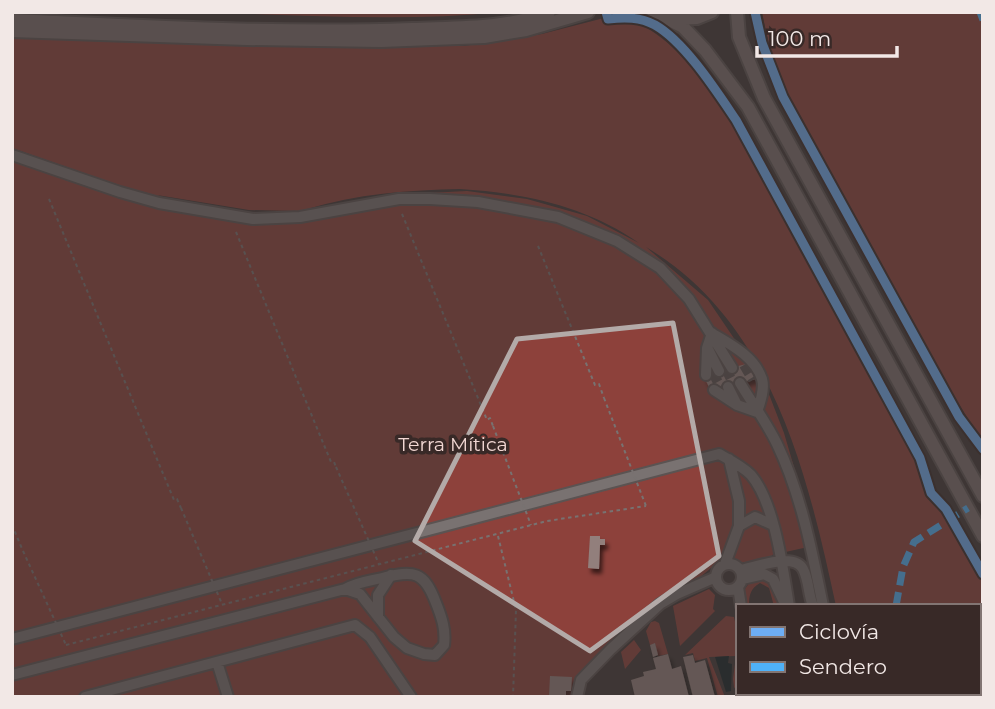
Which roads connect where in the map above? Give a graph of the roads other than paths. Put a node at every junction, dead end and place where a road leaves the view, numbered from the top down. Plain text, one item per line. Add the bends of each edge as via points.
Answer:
1 (549, 12) edge
2 (589, 12) edge
3 (712, 12) edge
4 (737, 12) edge
5 (656, 14) edge
6 (12, 20) edge
7 (12, 31) edge
8 (12, 155) edge
9 (723, 340) junction
10 (710, 341) junction
11 (734, 347) junction
12 (725, 370) junction
13 (733, 386) junction
14 (753, 405) junction
15 (724, 457) junction
16 (983, 496) edge
17 (773, 525) junction
18 (739, 526) junction
19 (983, 536) edge
20 (782, 561) junction
21 (725, 564) junction
22 (391, 575) junction
23 (716, 577) junction
24 (740, 578) junction
25 (345, 589) junction
26 (741, 604) edge
27 (784, 604) edge
28 (812, 604) edge
29 (823, 604) edge
30 (378, 618) junction
31 (12, 639) edge
32 (217, 662) junction
33 (12, 675) edge
34 (85, 697) edge
35 (228, 697) edge
36 (411, 697) edge
37 (577, 697) edge

1 - 6 main road via 483,26 381,30
2 - 7 main road via 484,37 381,41
3 - 5 main road via 677,20
4 - 16 main road via 739,37 764,98
5 - 19 main road via 683,27 748,107
8 - 10 lane via 159,203 253,219 300,217 399,199 478,202 558,217 617,241 660,268 690,299
9 - 10 lane
9 - 11 lane
9 - 12 lane
10 - 12 lane
10 - 12 lane via 706,361
11 - 12 lane
11 - 14 lane via 750,359 762,380
13 - 14 lane
13 - 14 lane
13 - 14 lane
14 - 29 lane via 790,475
15 - 17 lane via 762,489
15 - 18 lane via 739,501
15 - 31 lane
17 - 18 lane via 755,517
17 - 20 lane
18 - 21 lane
20 - 24 lane
20 - 27 lane
20 - 28 lane via 802,566
21 - 23 lane
21 - 24 lane via 734,564
22 - 25 lane
22 - 30 lane via 378,595
22 - 30 lane via 408,572 426,581 444,622 444,645 435,654 407,648
23 - 24 lane via 726,590
23 - 37 lane via 660,604 581,680
24 - 26 lane
24 - 27 lane via 764,573 773,579
25 - 30 lane via 360,594
25 - 33 lane
32 - 34 lane
32 - 35 lane
32 - 36 lane via 355,625 370,637

